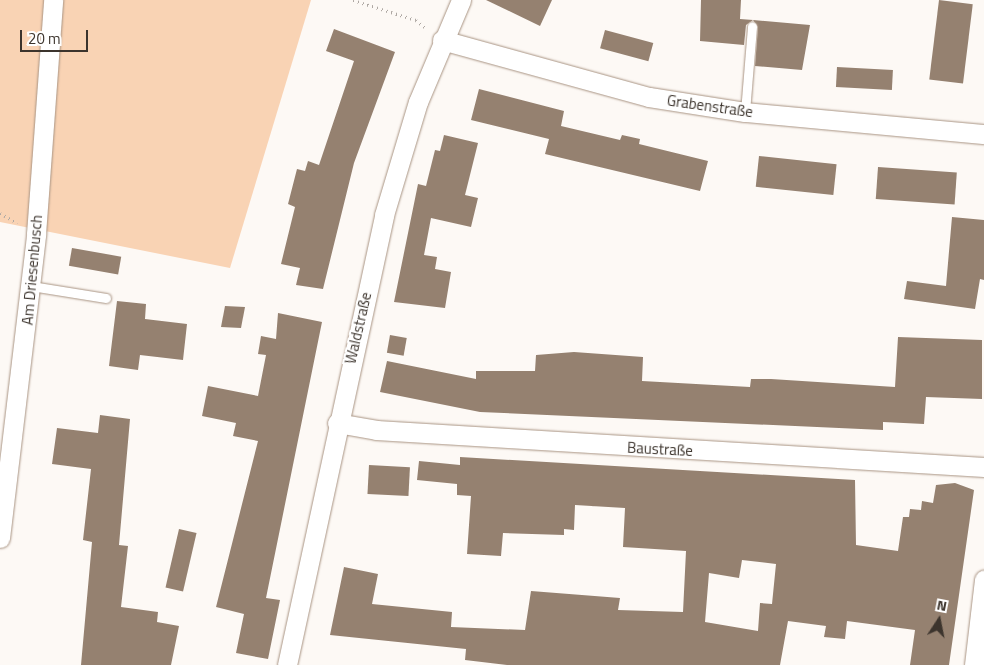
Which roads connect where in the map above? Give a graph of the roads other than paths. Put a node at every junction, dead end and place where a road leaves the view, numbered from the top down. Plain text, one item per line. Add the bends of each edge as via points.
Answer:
1 (52, 0) edge
2 (461, 0) edge
3 (752, 26) dead end
4 (442, 40) junction
5 (745, 112) junction
6 (984, 134) edge
7 (30, 286) junction
8 (106, 298) dead end
9 (337, 423) junction
10 (984, 467) edge
11 (0, 538) edge
12 (984, 580) edge
13 (287, 665) edge
14 (974, 665) edge

1 - 7 street, Am Driesenbusch
2 - 4 street, Waldstraße
3 - 5 lane
4 - 5 street, Grabenstraße via 649,98
4 - 9 street, Waldstraße via 384,215
5 - 6 street, Grabenstraße
7 - 8 lane
7 - 11 street, Am Driesenbusch
9 - 10 street, Baustraße via 376,430
9 - 13 street, Waldstraße
12 - 14 street

